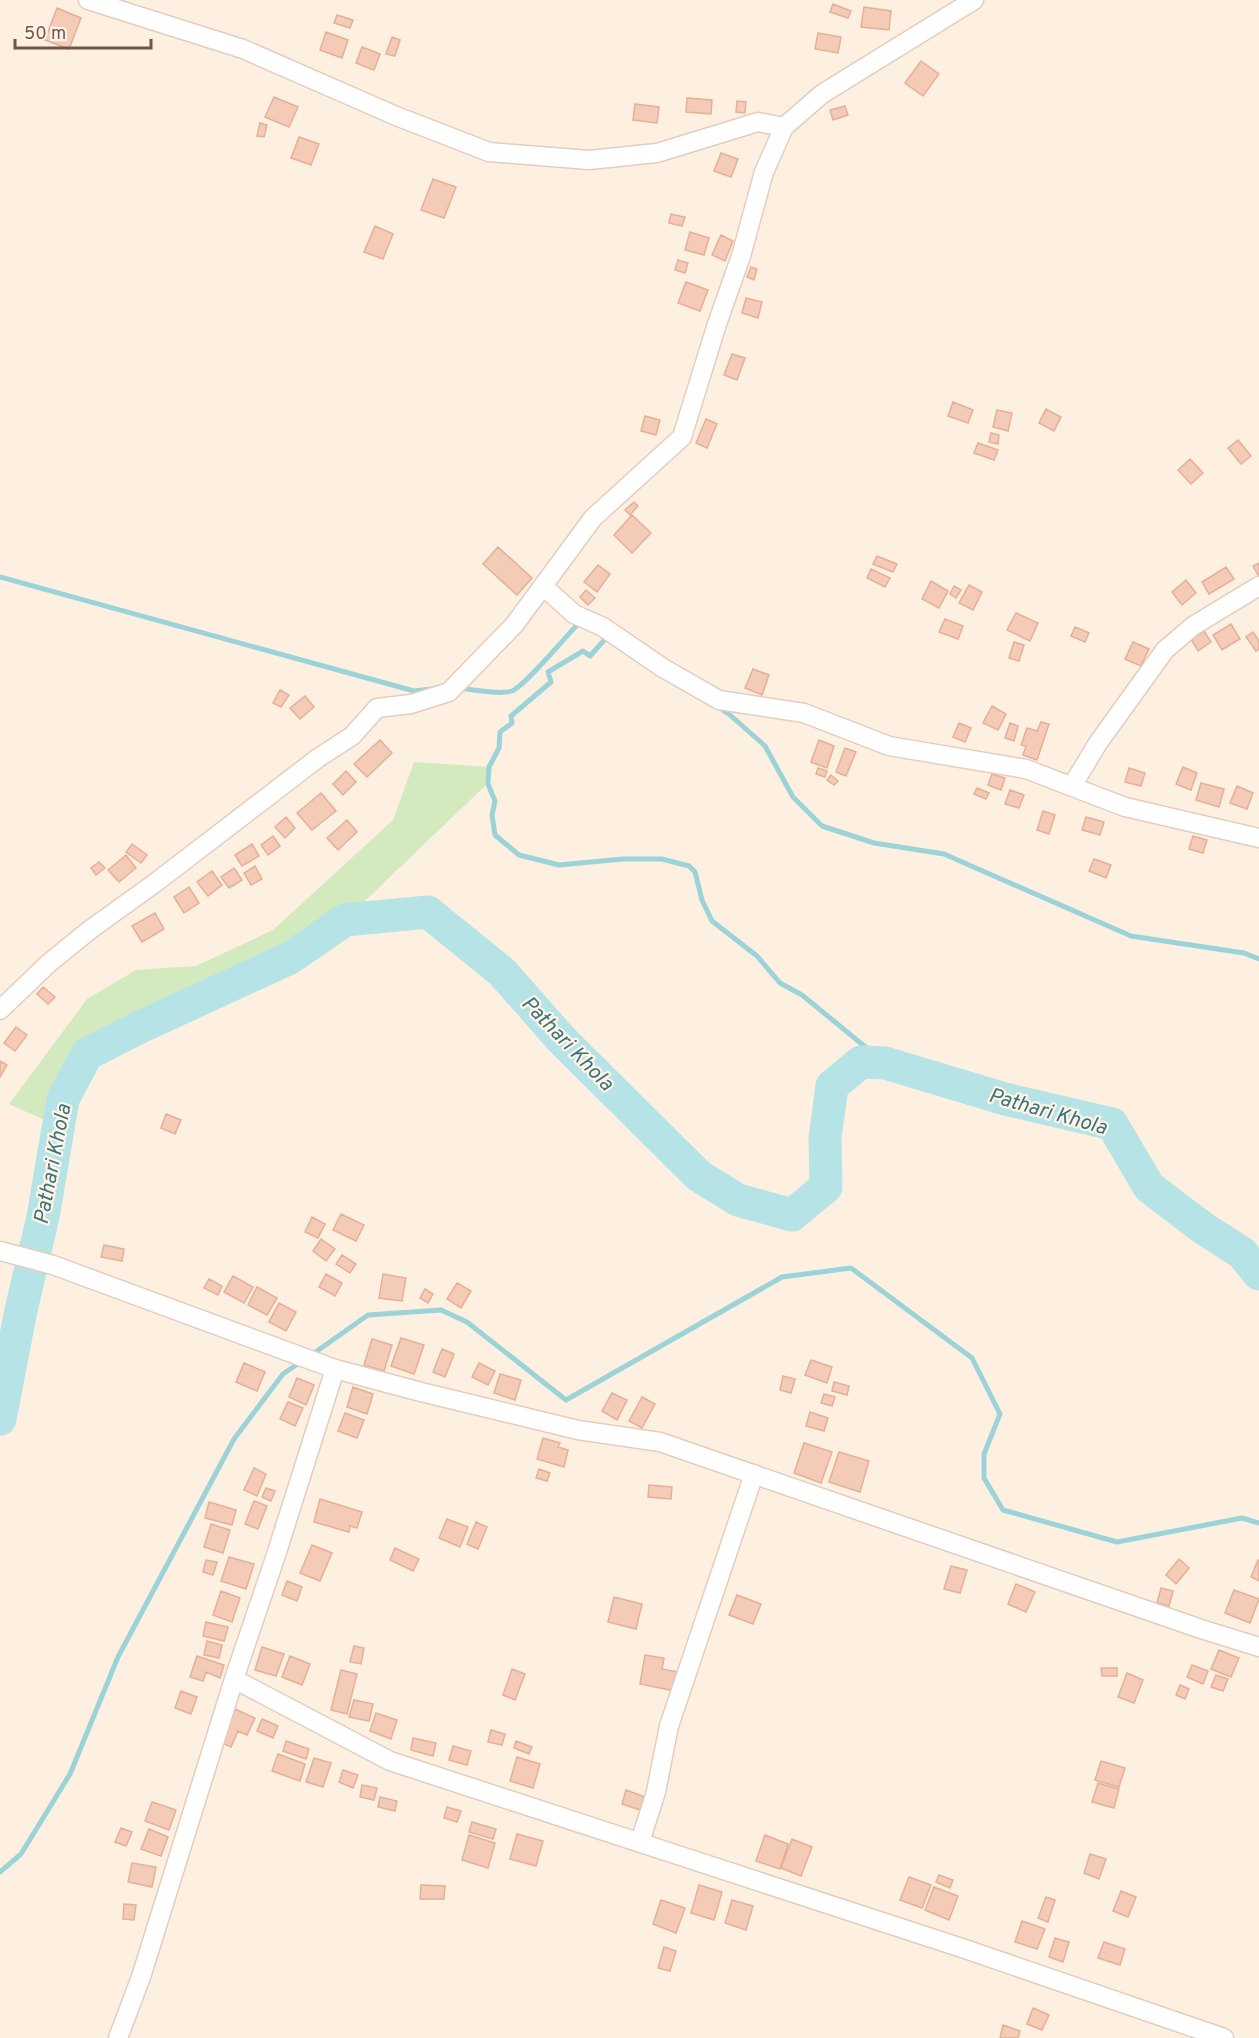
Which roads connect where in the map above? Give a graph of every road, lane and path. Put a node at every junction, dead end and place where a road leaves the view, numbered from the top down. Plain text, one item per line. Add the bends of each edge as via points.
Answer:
1 (88, 0) edge
2 (974, 0) edge
3 (784, 127) junction
4 (543, 586) junction
5 (1259, 586) edge
6 (1072, 786) junction
7 (1259, 838) edge
8 (0, 1010) edge
9 (2, 1252) edge
10 (335, 1369) junction
11 (754, 1474) junction
12 (1259, 1647) edge
13 (234, 1679) junction
14 (639, 1842) junction
15 (118, 2038) edge
16 (1224, 2038) edge

1 - 3 street via 243,49 489,152 589,160 657,153 758,122
2 - 3 street via 822,94
3 - 4 street via 764,172 682,437 593,518
4 - 6 street via 574,614 603,627 719,700 804,713 888,746 1026,769
4 - 8 street via 515,624 448,692 411,704 377,708 352,736 90,929
5 - 6 street via 1193,626 1165,650
6 - 7 street via 1125,807
9 - 10 street via 53,1265
10 - 11 street via 578,1430 660,1442
10 - 13 street
11 - 12 street
11 - 14 street via 669,1726 656,1792
13 - 14 street via 390,1761
13 - 15 street via 141,1977
14 - 16 street

